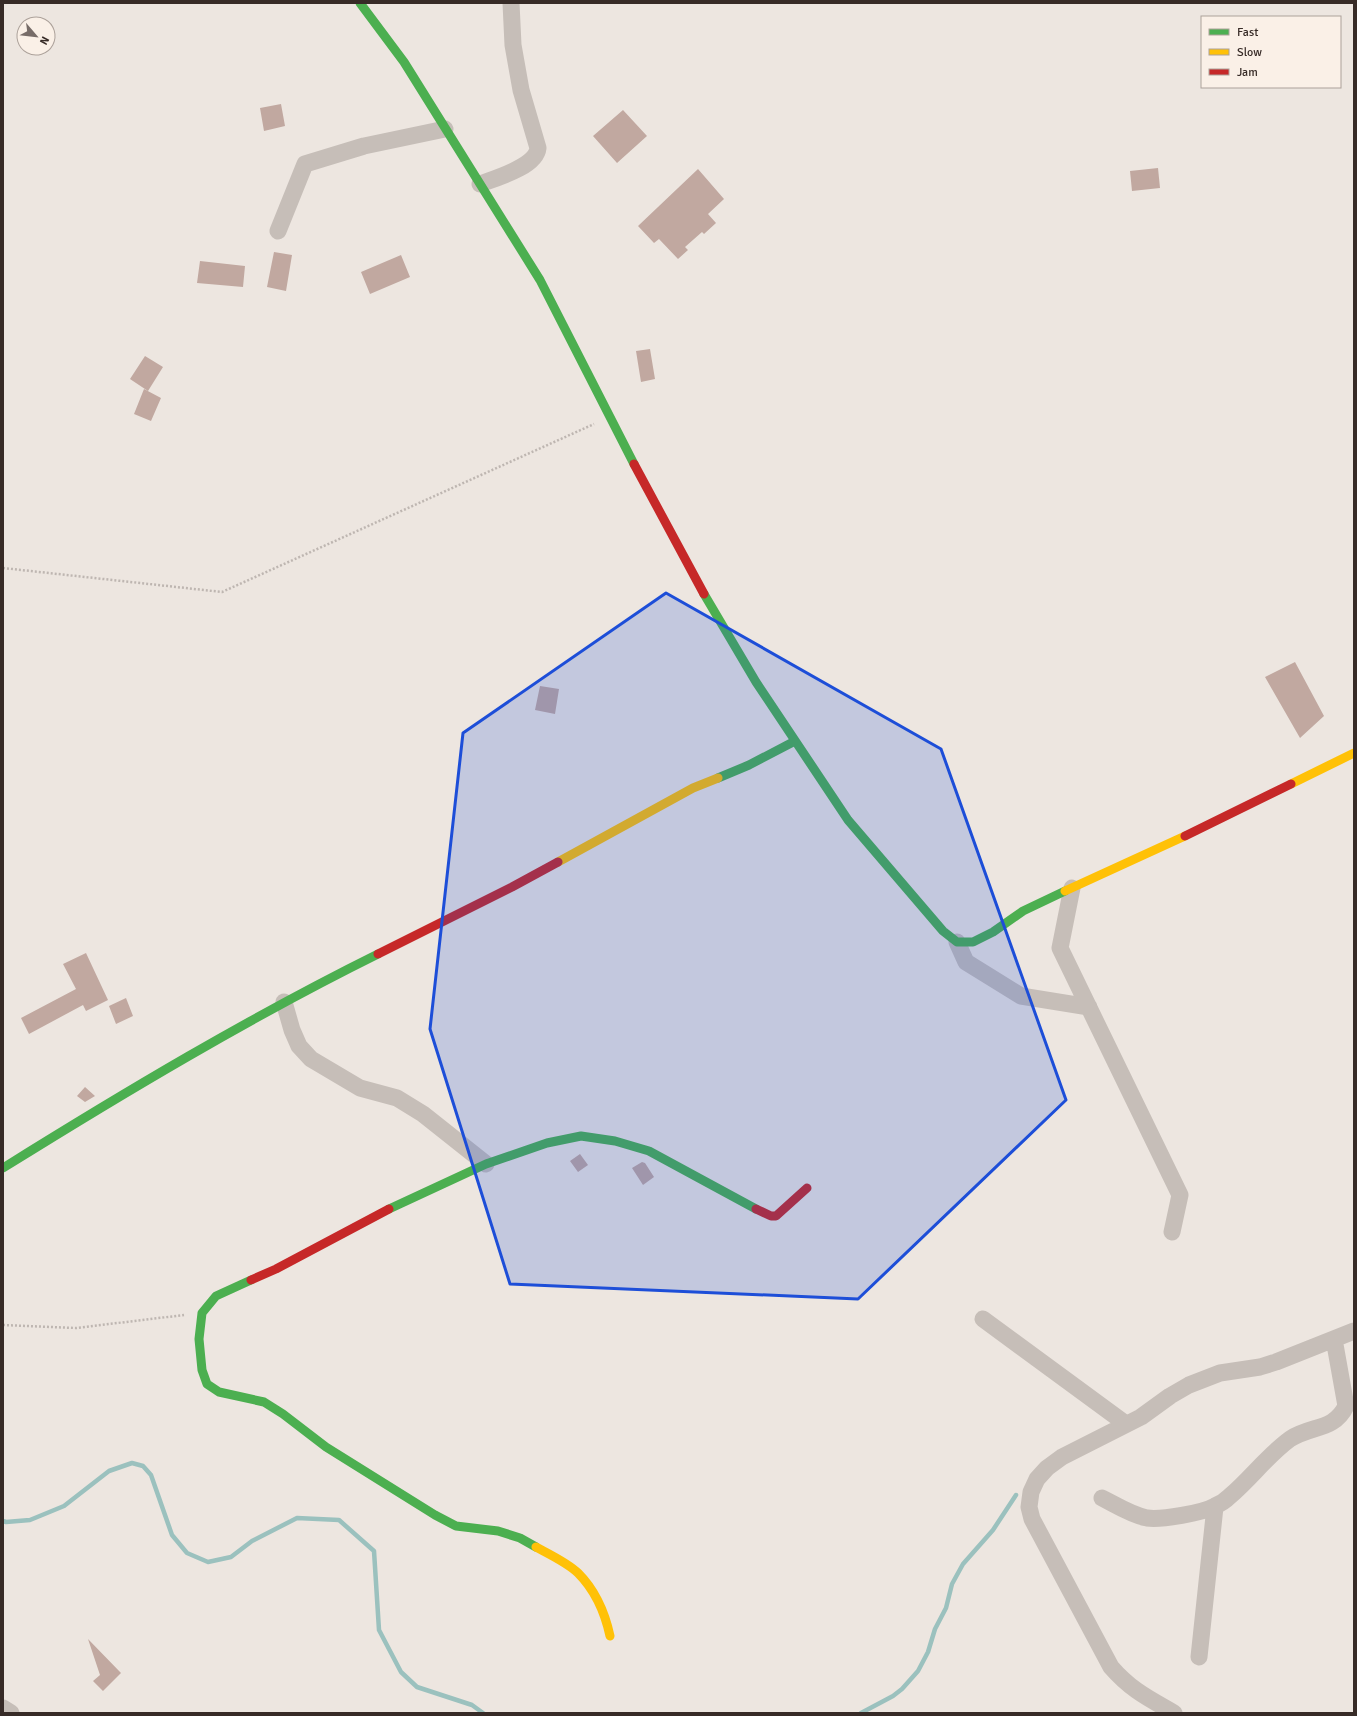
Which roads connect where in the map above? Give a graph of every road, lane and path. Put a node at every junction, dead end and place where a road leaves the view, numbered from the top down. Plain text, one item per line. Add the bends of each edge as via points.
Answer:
1 (360, 3) edge
2 (511, 3) edge
3 (445, 129) junction
4 (480, 184) junction
5 (278, 231) dead end
6 (611, 417) junction
7 (3, 568) edge
8 (795, 741) junction
9 (1354, 753) edge
10 (1072, 888) junction
11 (957, 942) junction
12 (284, 1002) junction
13 (1089, 1007) junction
14 (486, 1164) junction
15 (3, 1168) edge
16 (807, 1188) dead end
17 (1172, 1232) dead end
18 (202, 1313) junction
19 (984, 1319) dead end
20 (3, 1325) edge
21 (1354, 1331) edge
22 (1334, 1339) junction
23 (1126, 1424) junction
24 (1102, 1498) dead end
25 (1215, 1507) junction
26 (610, 1636) dead end
27 (1199, 1657) dead end
28 (3, 1708) edge
29 (11, 1713) edge
30 (1174, 1713) edge

1 - 3 street via 404,62
2 - 4 street via 513,45 521,90 538,154 526,165
3 - 4 street
3 - 5 street via 364,146 305,164
4 - 6 street via 540,280
6 - 7 path via 222,592
6 - 8 street via 703,592 756,682
8 - 11 street via 848,820 943,931
8 - 12 street via 748,765 693,788 512,887
9 - 10 street
10 - 11 street via 1024,911 973,942
10 - 13 street via 1060,948
11 - 13 street via 966,962 1020,996
12 - 14 street via 299,1046 311,1059 360,1088 397,1098 423,1114
12 - 15 street via 118,1097
13 - 17 street via 1180,1195
14 - 16 street via 546,1143 581,1136 615,1141 649,1151 771,1216 776,1216
14 - 18 street via 402,1202 276,1269 216,1296
18 - 20 path via 76,1328
18 - 26 street via 202,1370 207,1384 219,1392 264,1402 326,1447 456,1526 498,1531 548,1553 578,1573 594,1594 605,1614
19 - 23 street
21 - 22 street
22 - 23 street via 1260,1367 1220,1373 1189,1385
22 - 25 street via 1346,1406 1341,1416 1332,1423 1297,1435 1280,1447 1230,1496
23 - 30 street via 1062,1457 1047,1468 1037,1479 1031,1492 1029,1507 1032,1519 1111,1667 1124,1682
24 - 25 street via 1146,1518 1196,1513
25 - 27 street
28 - 29 street

